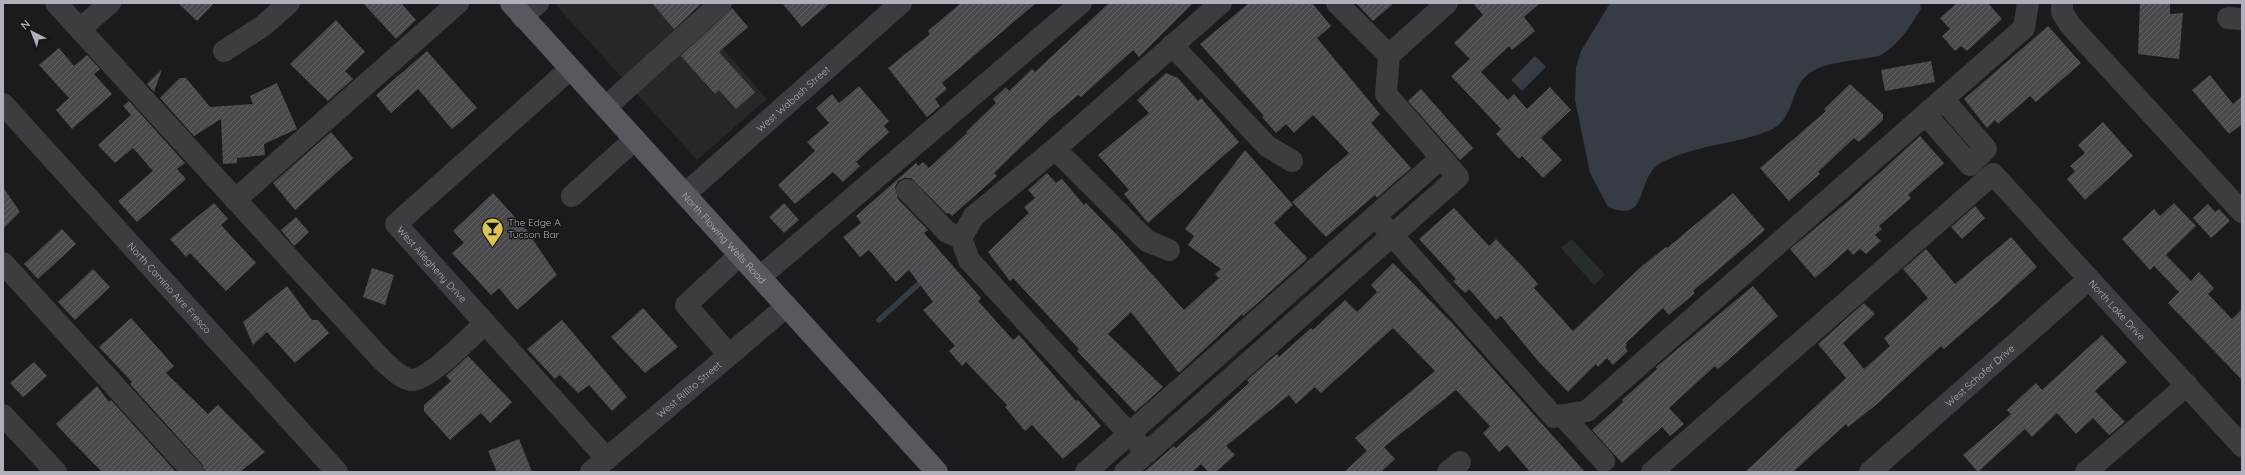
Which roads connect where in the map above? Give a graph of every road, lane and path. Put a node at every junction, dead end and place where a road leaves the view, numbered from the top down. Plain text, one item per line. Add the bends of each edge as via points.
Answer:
1 (56, 3) edge
2 (110, 3) edge
3 (289, 3) edge
4 (458, 3) edge
5 (721, 3) edge
6 (901, 3) edge
7 (1081, 3) edge
8 (1221, 3) edge
9 (1338, 3) edge
10 (1447, 3) edge
11 (2028, 3) edge
12 (2062, 3) edge
13 (524, 8) edge
14 (80, 29) junction
15 (1172, 45) junction
16 (224, 51) dead end
17 (1389, 55) junction
18 (570, 69) junction
19 (1943, 99) junction
20 (3, 104) edge
21 (606, 107) junction
22 (1926, 114) junction
23 (635, 139) junction
24 (1055, 149) junction
25 (1441, 158) junction
26 (1292, 161) dead end
27 (907, 190) dead end
28 (685, 194) junction
29 (572, 196) dead end
30 (235, 200) junction
31 (2242, 212) edge
32 (1376, 216) junction
33 (1393, 236) junction
34 (961, 238) junction
35 (1169, 250) dead end
36 (740, 255) junction
37 (3, 263) edge
38 (760, 277) junction
39 (2089, 279) junction
40 (1295, 288) junction
41 (787, 306) junction
42 (1312, 308) junction
43 (485, 323) junction
44 (729, 355) junction
45 (1215, 359) junction
46 (1231, 379) junction
47 (2186, 385) junction
48 (3, 415) edge
49 (1562, 415) junction
50 (1129, 434) junction
51 (2242, 446) edge
52 (1147, 453) junction
53 (1604, 461) dead end
54 (599, 466) edge
55 (56, 472) edge
56 (193, 472) edge
57 (337, 472) edge
58 (937, 472) edge
59 (1086, 472) edge
60 (1125, 472) edge
61 (1652, 472) edge
62 (1870, 472) edge
63 (2086, 472) edge

1 - 14 street
2 - 14 street
3 - 16 street via 263,26
4 - 30 street
5 - 21 street
6 - 28 street, West Wabash Street
7 - 38 street
8 - 15 street
9 - 17 street
10 - 17 street
11 - 19 street via 2024,28
12 - 31 street via 2062,12 2070,25
13 - 18 main road, North Flowing Wells Road
14 - 30 street
15 - 24 street
15 - 26 street via 1267,146
17 - 25 street via 1386,94
18 - 21 main road, North Flowing Wells Road
18 - 43 street, West Allegheny Drive via 396,224
19 - 22 street
19 - 22 street via 1986,149 1970,165
20 - 57 street, North Camino Aire Fresco
21 - 23 main road, North Flowing Wells Road
22 - 49 street via 1587,411
23 - 28 main road, North Flowing Wells Road
23 - 29 street
24 - 34 street via 974,216
24 - 35 street via 1147,241
25 - 32 street
25 - 33 street via 1458,177
27 - 34 street via 947,232
28 - 36 main road, North Flowing Wells Road
30 - 43 street via 382,360 402,377 412,380 427,375
32 - 33 street
32 - 40 street
33 - 42 street
33 - 49 street via 1554,417
34 - 50 street via 969,260
36 - 38 main road, North Flowing Wells Road
36 - 44 street via 686,305
37 - 56 street
38 - 41 main road, North Flowing Wells Road
39 - 47 street, North Lake Drive
39 - 61 street, North Lake Drive via 1993,174
39 - 62 street, West Schafer Drive
40 - 42 street
40 - 45 street
41 - 44 street, West Rillito Street
41 - 58 main road, North Flowing Wells Road
42 - 46 street
43 - 54 street, West Allegheny Drive
44 - 54 street, West Rillito Street
45 - 46 street
45 - 50 street
46 - 52 street
47 - 51 street, North Lake Drive
47 - 63 street
48 - 55 street
49 - 53 street
50 - 52 street
50 - 59 street
52 - 60 street

